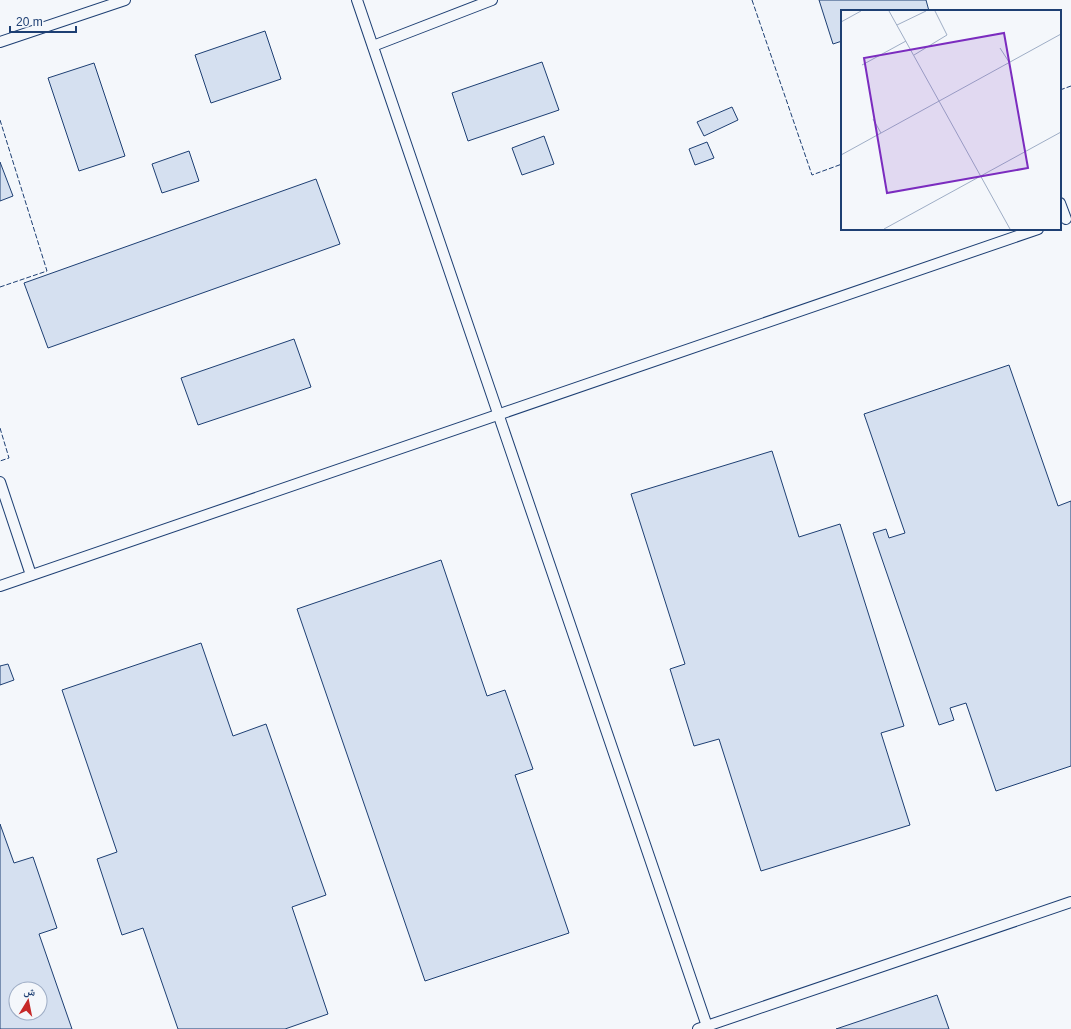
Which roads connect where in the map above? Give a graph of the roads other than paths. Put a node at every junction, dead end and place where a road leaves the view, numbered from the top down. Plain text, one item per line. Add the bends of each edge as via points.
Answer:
1 (125, 0) edge
2 (357, 0) edge
3 (492, 0) edge
4 (0, 42) edge
5 (373, 46) junction
6 (1061, 205) edge
7 (1066, 220) edge
8 (1035, 230) edge
9 (498, 414) junction
10 (0, 482) edge
11 (31, 575) junction
12 (0, 586) edge
13 (1071, 902) edge
14 (704, 1028) edge

1 - 4 lane
2 - 5 lane
3 - 5 lane
5 - 9 lane
6 - 7 lane
8 - 9 lane
9 - 11 lane
9 - 14 lane
10 - 11 lane
11 - 12 lane
13 - 14 lane

